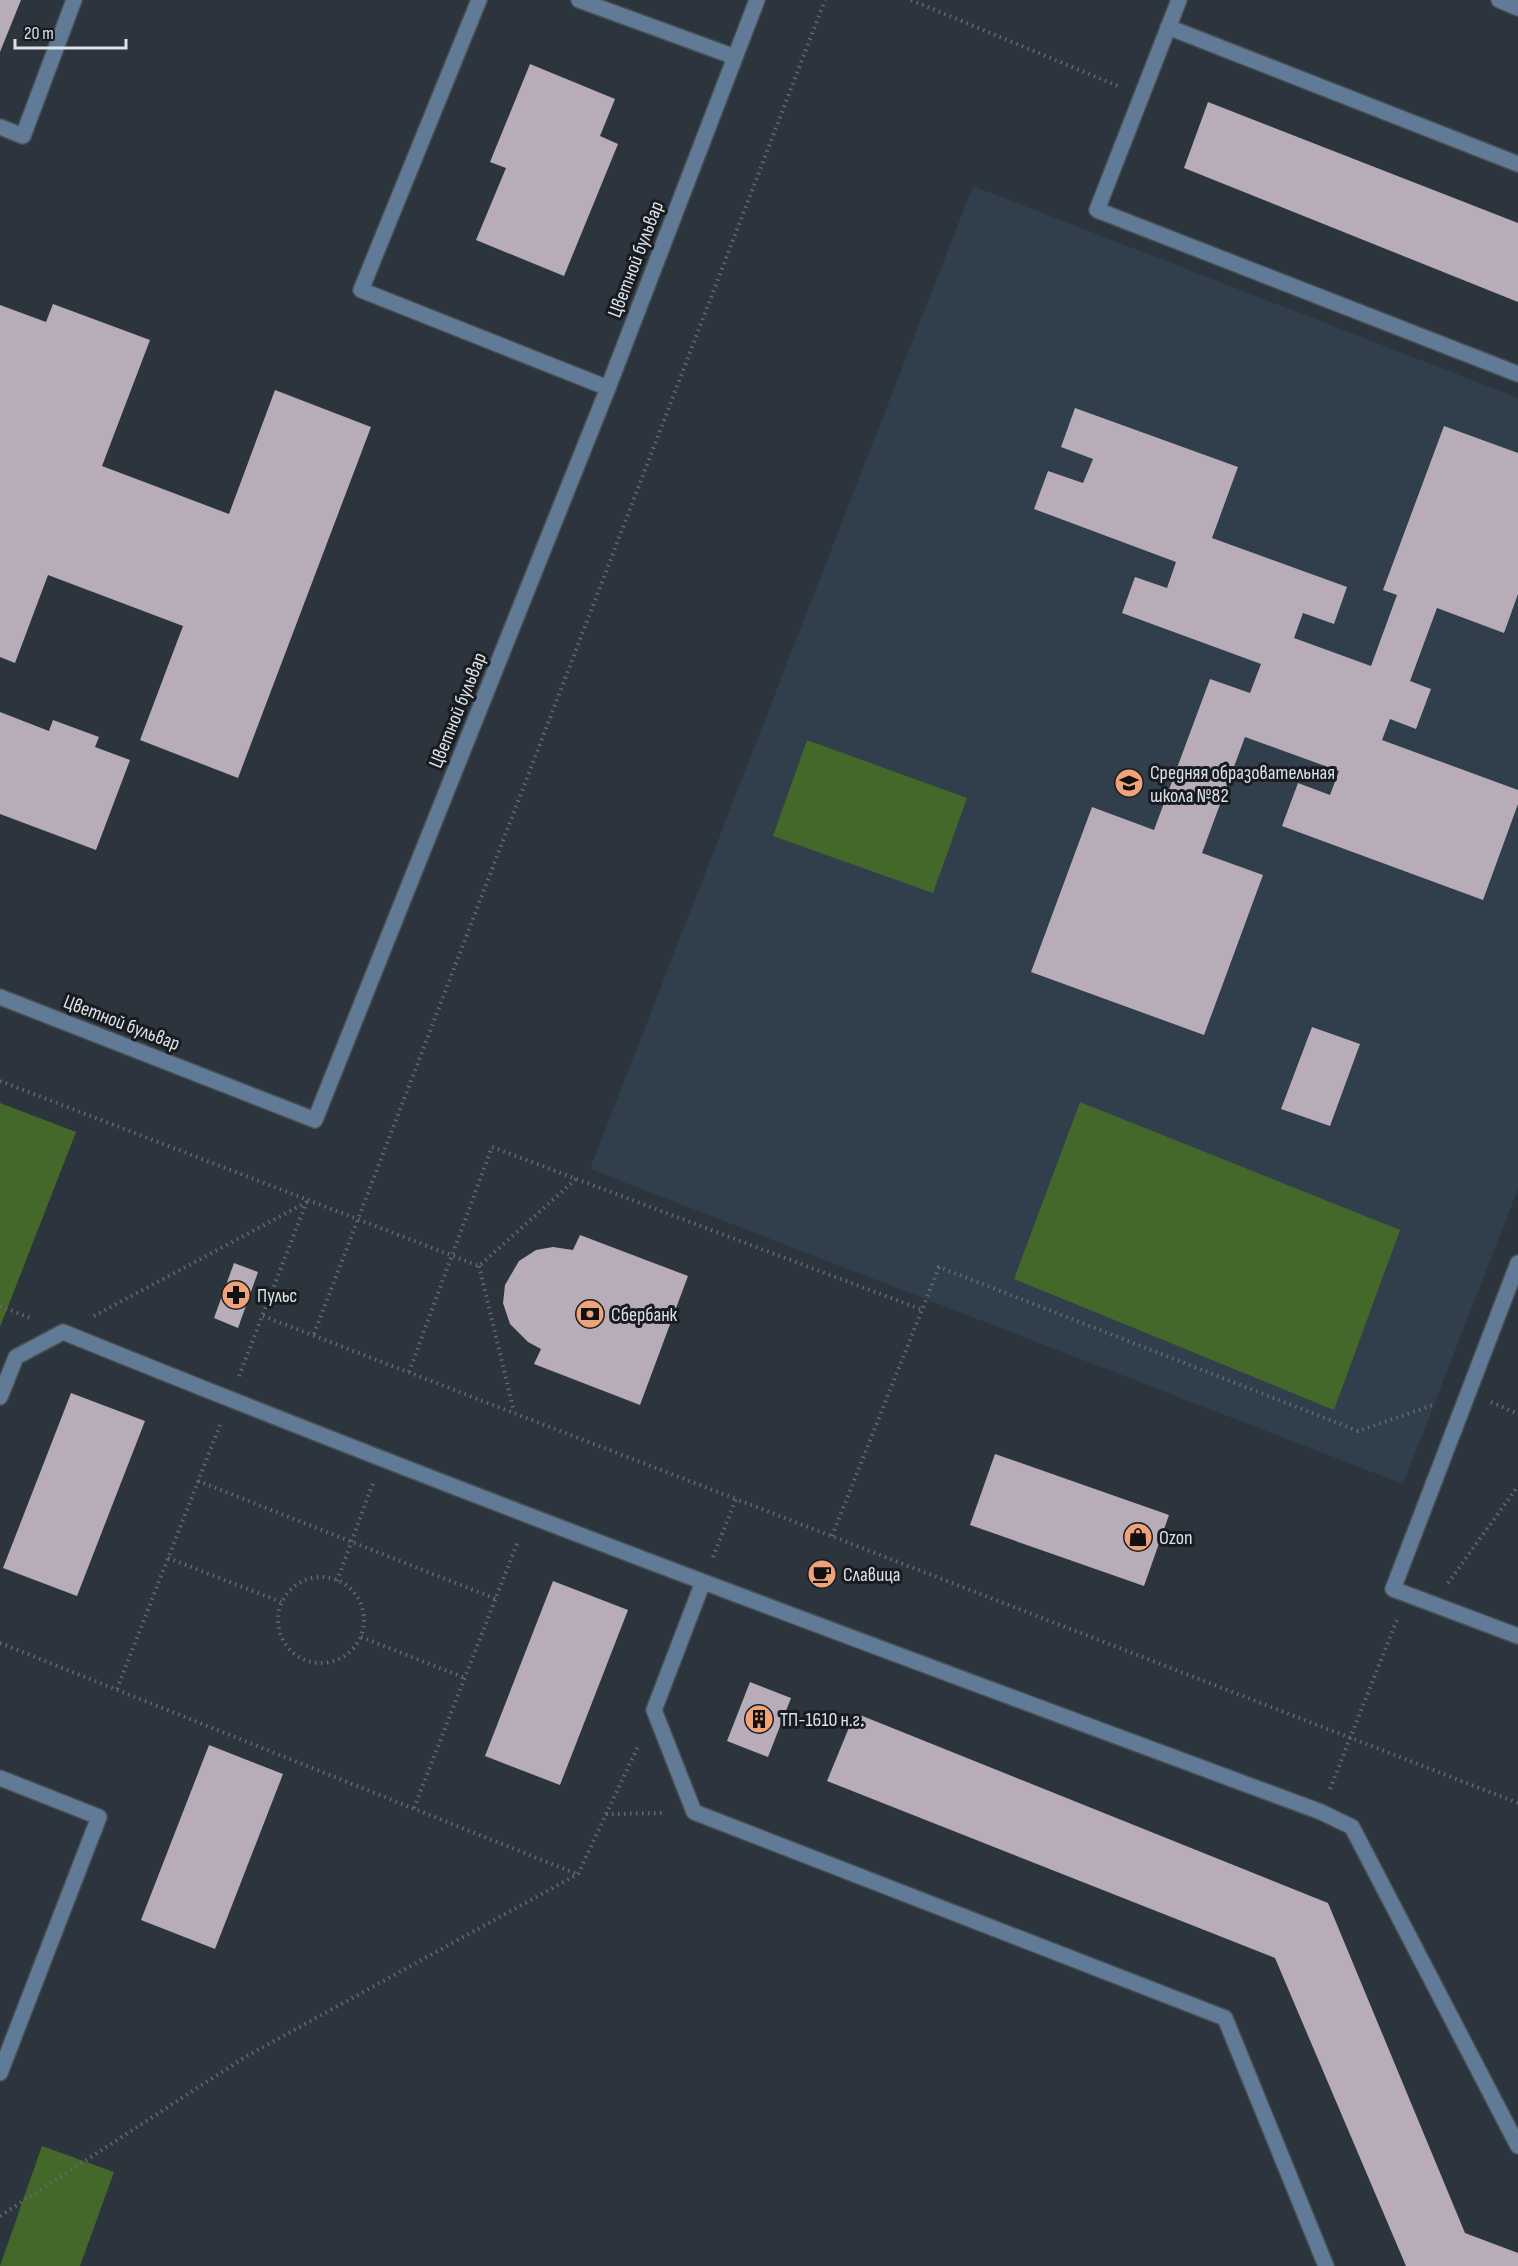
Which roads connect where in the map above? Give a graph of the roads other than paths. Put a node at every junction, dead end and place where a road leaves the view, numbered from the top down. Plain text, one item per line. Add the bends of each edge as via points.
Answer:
1 (74, 0) edge
2 (478, 0) edge
3 (579, 0) edge
4 (757, 0) edge
5 (1179, 0) edge
6 (1499, 0) edge
7 (1518, 8) edge
8 (1168, 27) junction
9 (735, 57) junction
10 (0, 127) edge
11 (1518, 164) edge
12 (1518, 374) edge
13 (608, 388) junction
14 (0, 997) edge
15 (1518, 1263) edge
16 (0, 1397) edge
17 (703, 1582) junction
18 (1518, 1636) edge
19 (0, 1778) edge
20 (0, 2073) edge
21 (1518, 2146) edge
22 (1326, 2266) edge

1 - 10 street via 23,136
2 - 13 street via 361,290
3 - 9 street
4 - 9 street, Цветной бульвар
5 - 8 street
6 - 7 street
8 - 11 street
8 - 12 street via 1097,210
9 - 13 street, Цветной бульвар
13 - 14 street, Цветной бульвар via 315,1120
15 - 18 street via 1393,1588
16 - 17 street via 16,1357 63,1332
17 - 21 street via 1321,1812 1352,1827
17 - 22 street via 654,1710 694,1812 1225,2018
19 - 20 street via 99,1817

